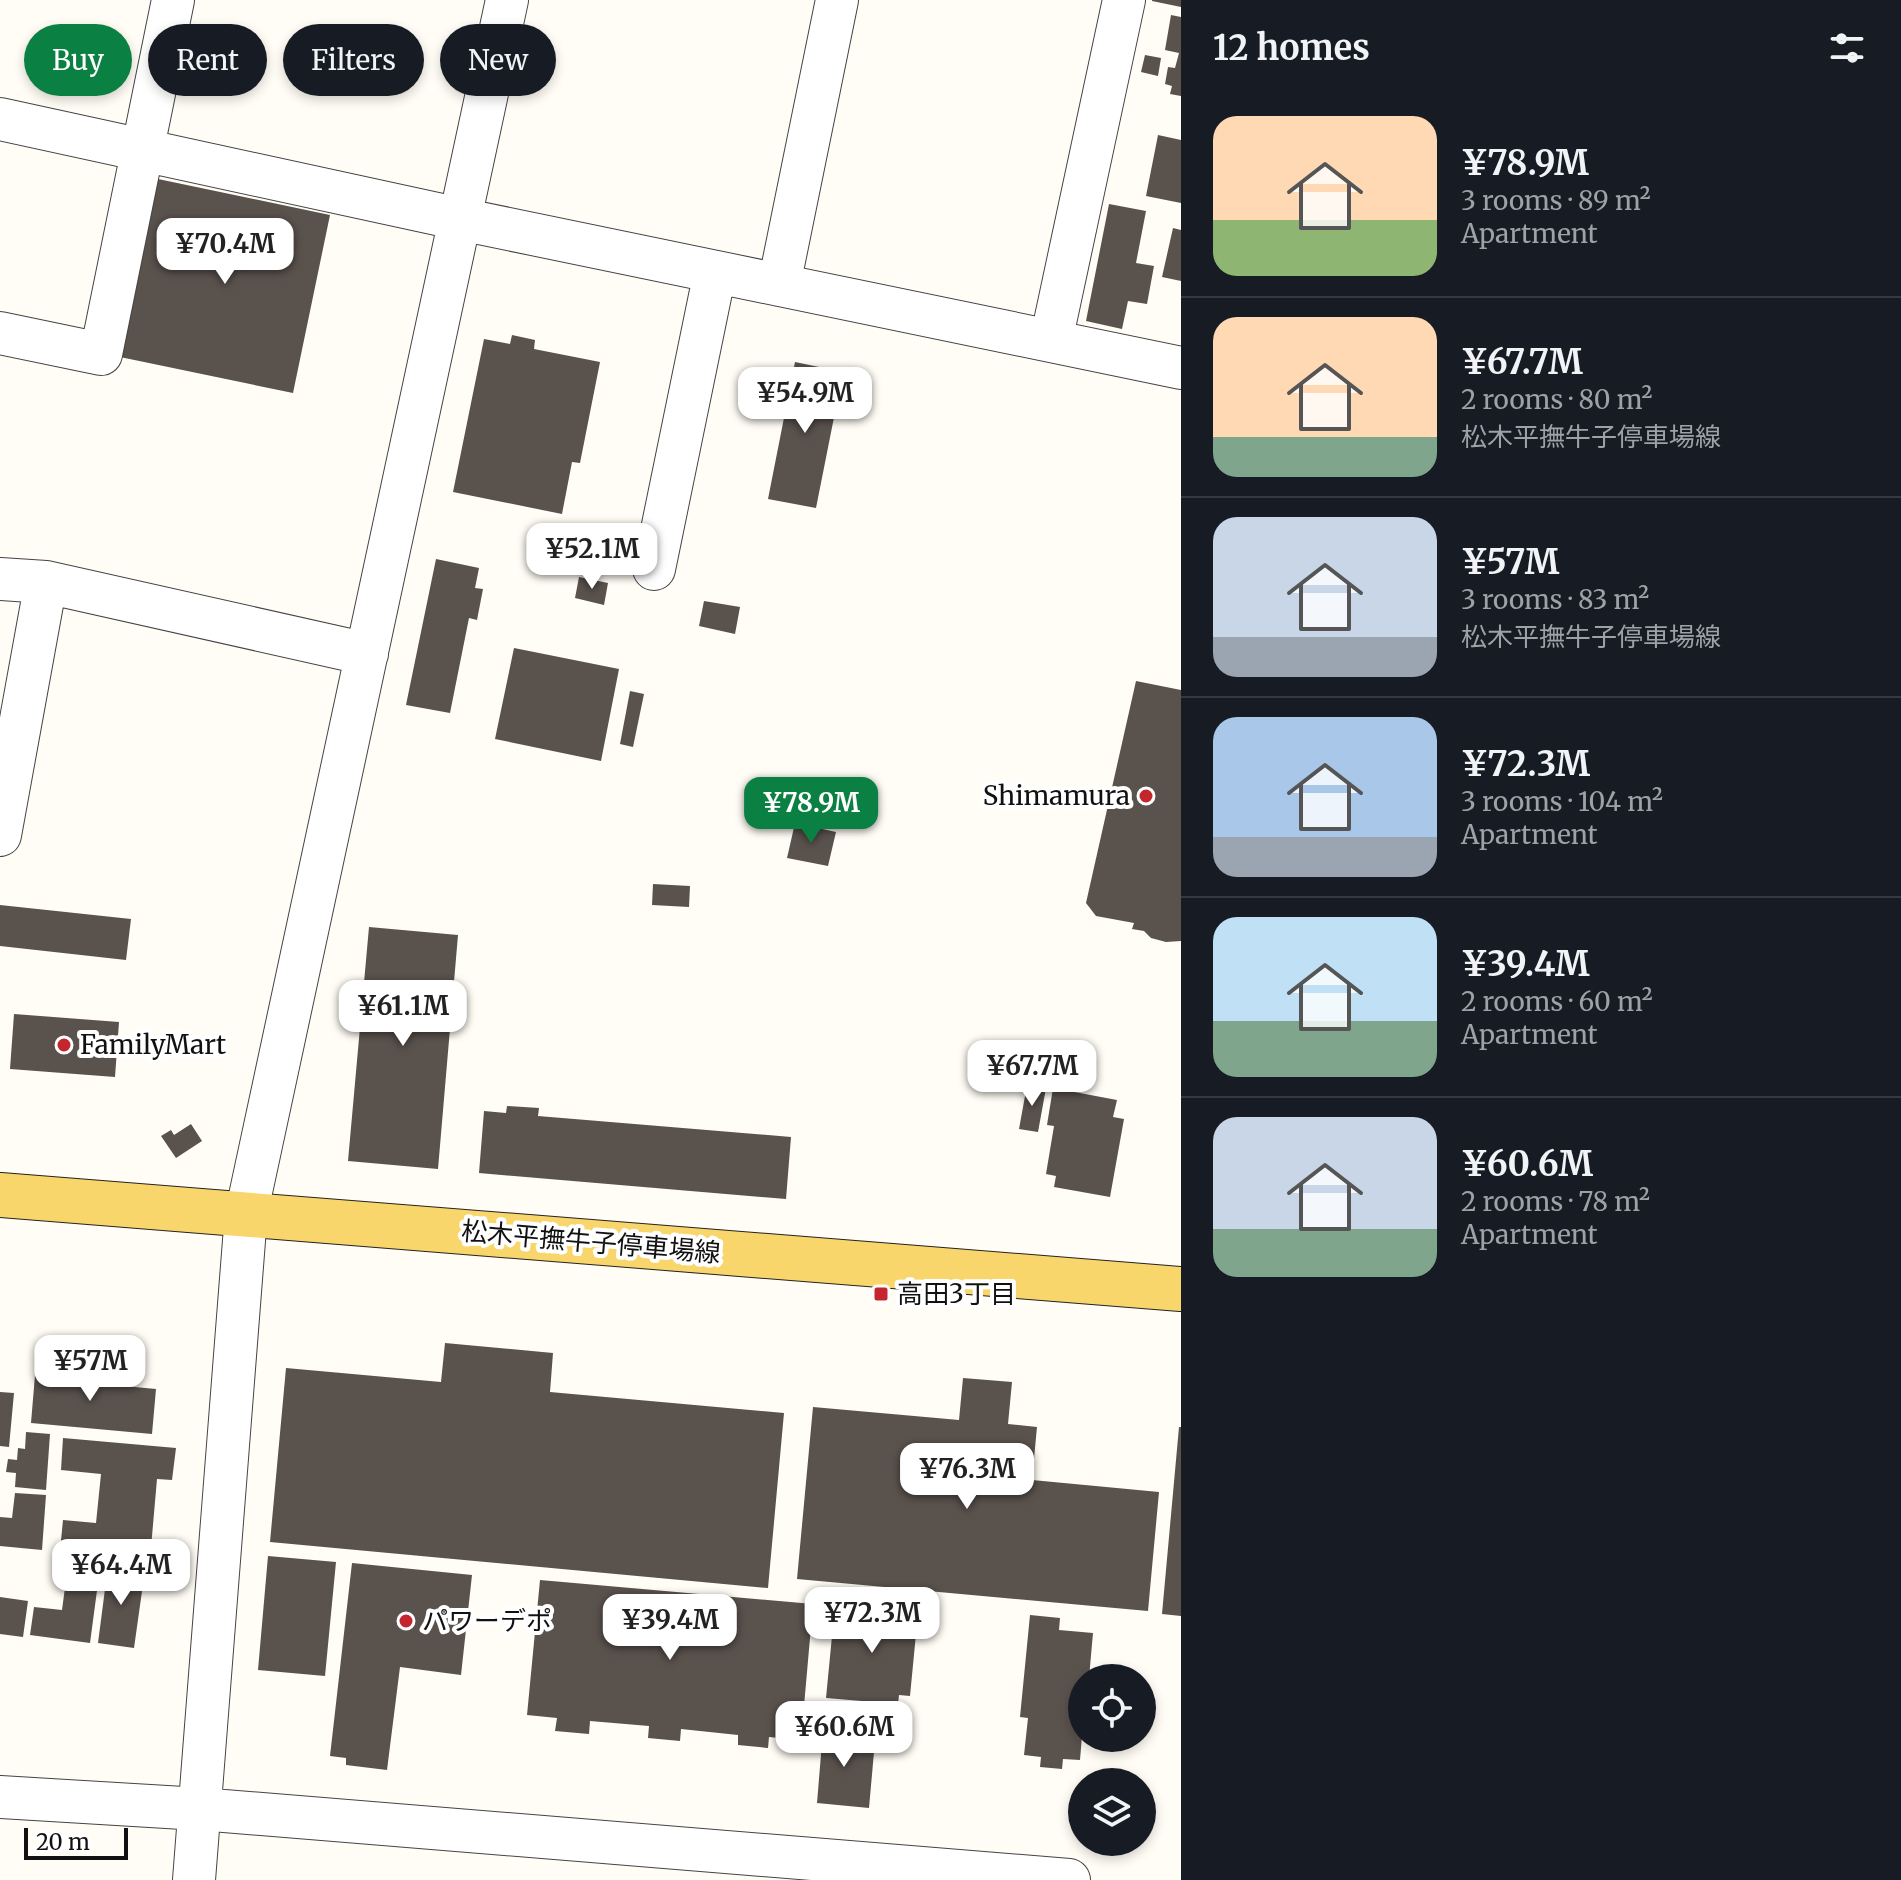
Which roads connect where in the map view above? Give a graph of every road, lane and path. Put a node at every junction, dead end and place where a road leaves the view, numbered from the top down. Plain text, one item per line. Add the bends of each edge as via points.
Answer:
1 (173, 0) edge
2 (507, 0) edge
3 (837, 0) edge
4 (1124, 0) edge
5 (0, 119) edge
6 (141, 150) junction
7 (460, 219) junction
8 (715, 272) junction
9 (779, 285) junction
10 (0, 333) edge
11 (1051, 341) junction
12 (1181, 368) edge
13 (654, 569) dead end
14 (0, 579) edge
15 (46, 582) junction
16 (367, 654) junction
17 (0, 835) edge
18 (0, 1195) edge
19 (246, 1215) junction
20 (1181, 1289) edge
21 (0, 1797) edge
22 (200, 1809) junction
23 (194, 1880) edge
24 (1069, 1880) edge

1 - 6 street
2 - 7 street
3 - 9 street
4 - 11 street
5 - 6 street
6 - 7 street
6 - 10 street via 101,354
7 - 8 street
7 - 16 street
8 - 9 street
8 - 13 street
9 - 11 street
11 - 12 street
14 - 15 street
15 - 16 street
15 - 17 street
16 - 19 street
18 - 19 main road, 松木平撫牛子停車場線
19 - 20 main road, 松木平撫牛子停車場線
19 - 22 street
21 - 22 street
22 - 23 street
22 - 24 street

